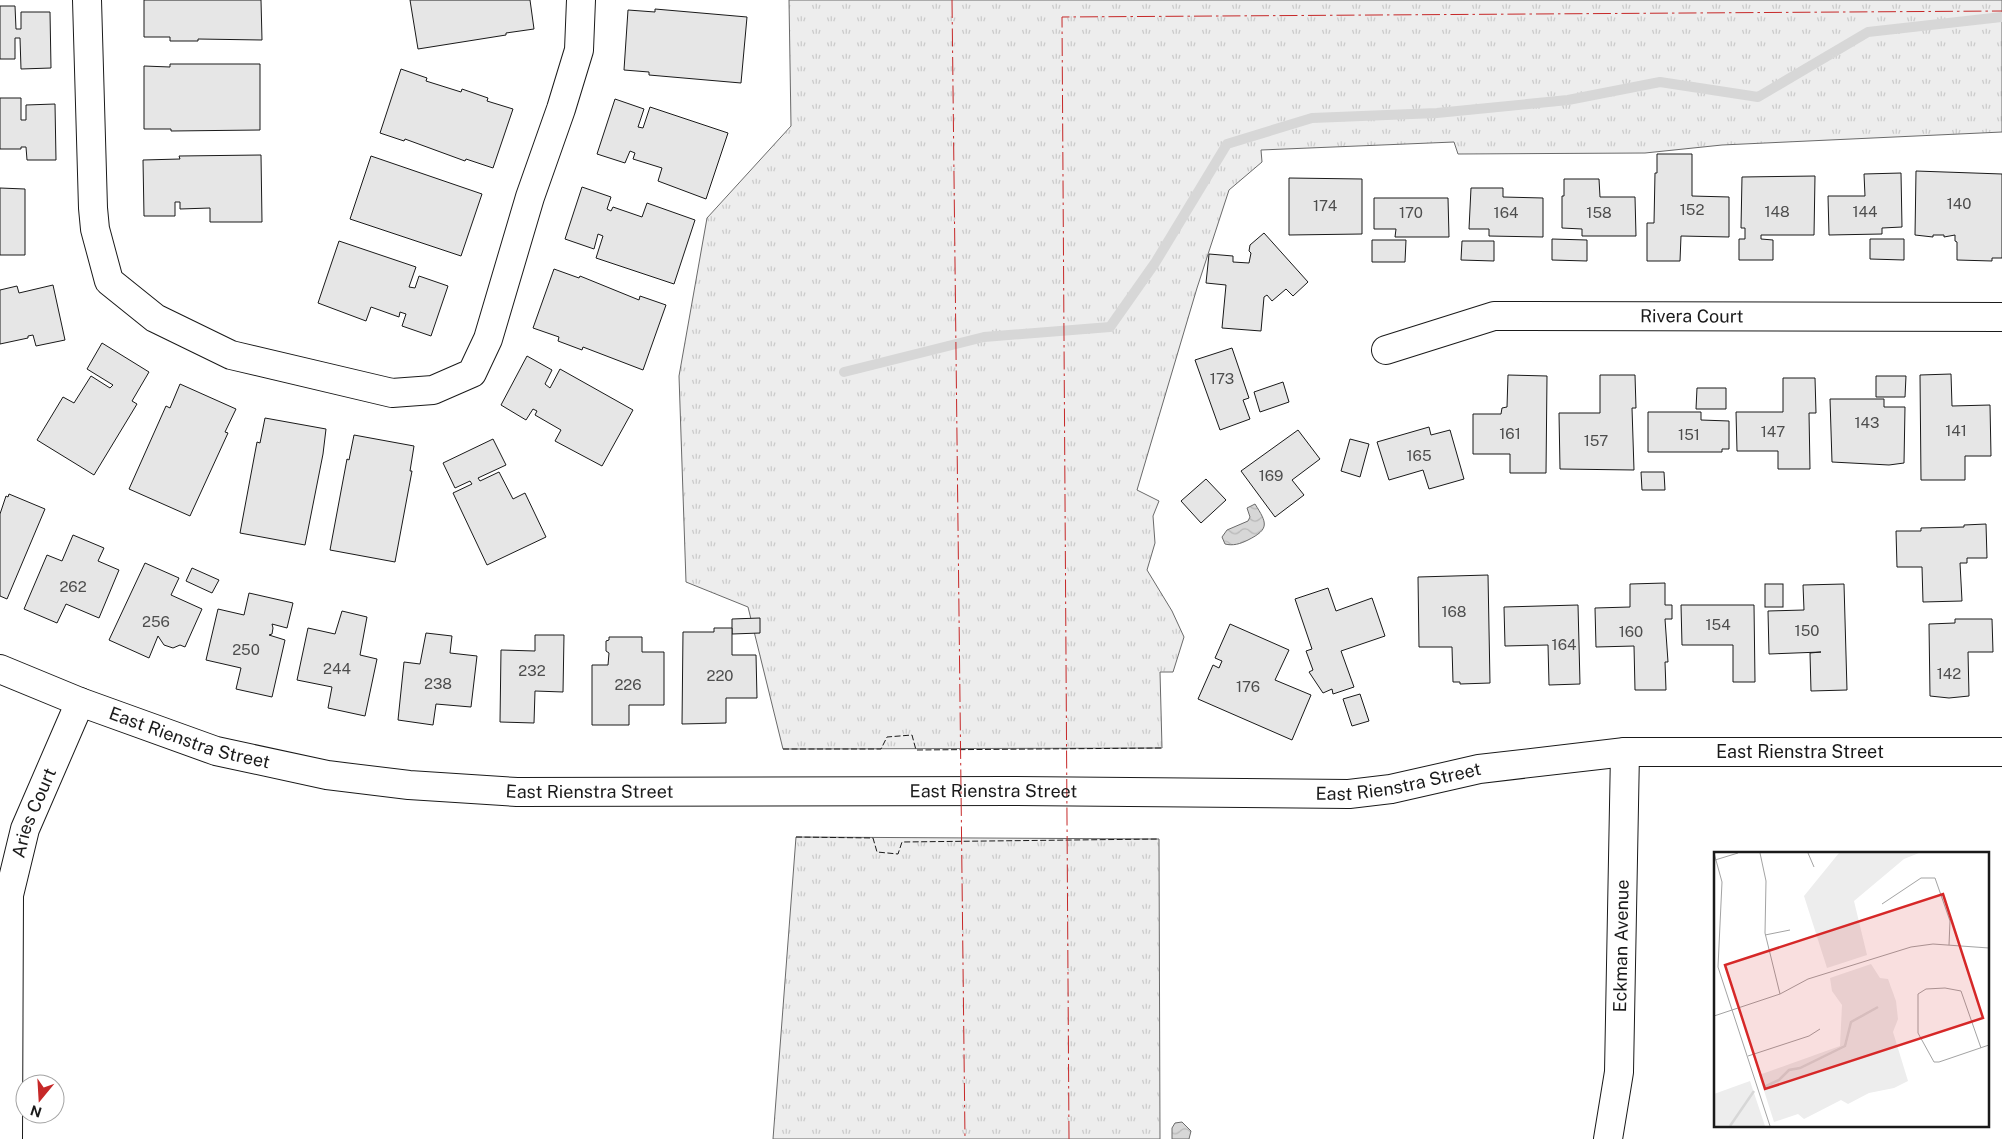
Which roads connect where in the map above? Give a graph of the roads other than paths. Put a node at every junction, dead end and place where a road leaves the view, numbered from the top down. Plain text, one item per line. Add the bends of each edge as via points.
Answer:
1 (87, 0) edge
2 (581, 0) edge
3 (2002, 317) edge
4 (1386, 350) dead end
5 (0, 669) edge
6 (80, 702) junction
7 (1624, 752) junction
8 (2002, 752) edge
9 (8, 1139) edge
10 (1608, 1139) edge

1 - 2 street via 92,208 108,282 155,318 231,355 392,393 433,390 472,373 488,339 530,197 579,50
3 - 4 street, Rivera Court via 1494,316
5 - 6 street, East Rienstra Street
6 - 7 street, East Rienstra Street via 216,751 327,775 409,785 517,792 1349,794 1392,789 1479,769
6 - 9 street, Aries Court via 25,829 9,895
7 - 8 street, East Rienstra Street
7 - 10 street, Eckman Avenue via 1618,1072

